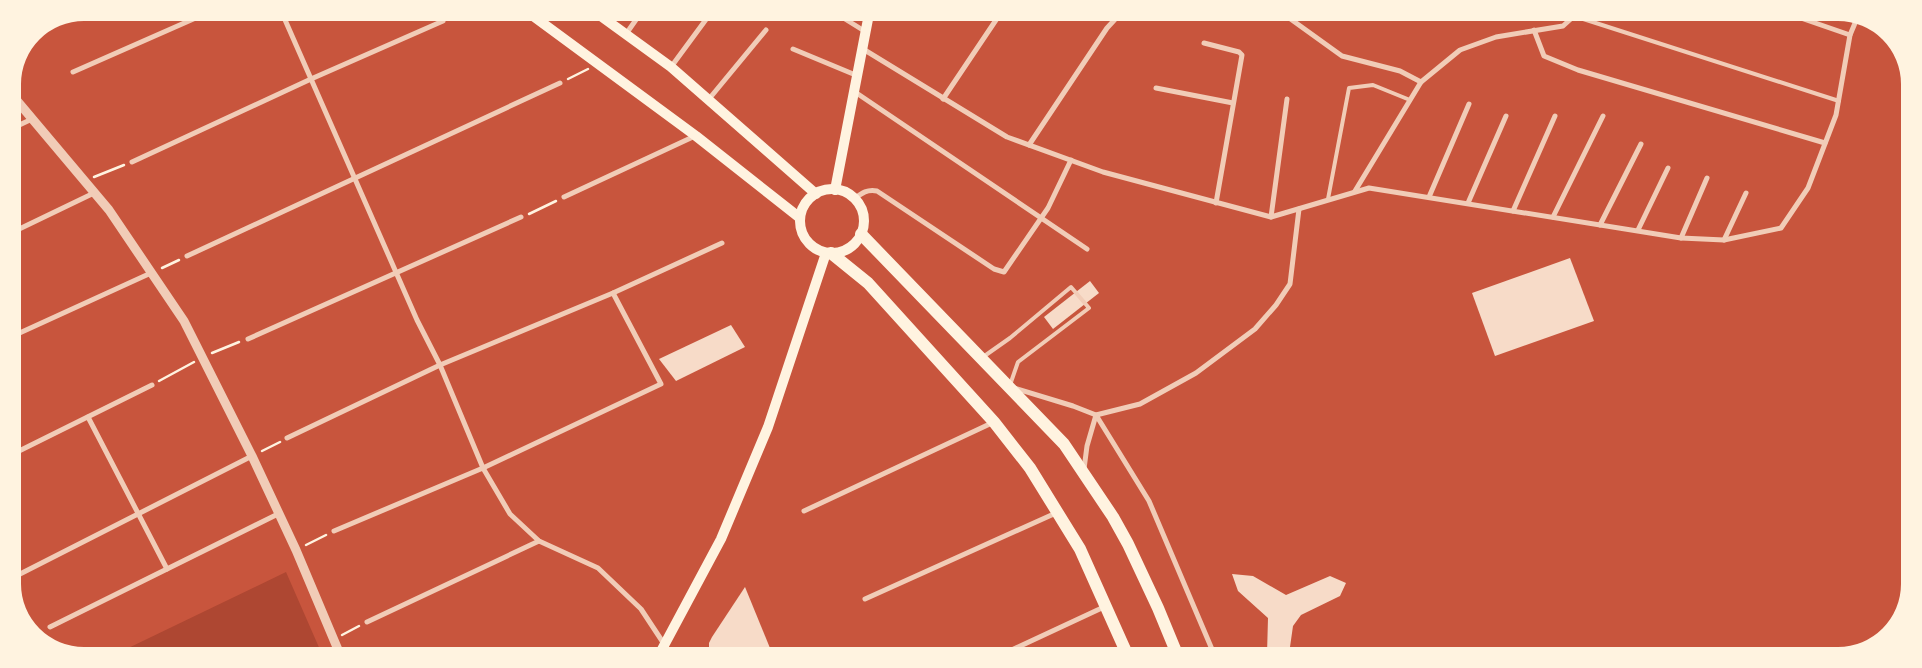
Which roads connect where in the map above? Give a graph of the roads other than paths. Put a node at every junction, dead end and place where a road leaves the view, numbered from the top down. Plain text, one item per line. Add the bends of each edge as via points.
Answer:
1 (189, 21) edge
2 (286, 21) edge
3 (443, 21) dead end
4 (540, 21) edge
5 (608, 21) edge
6 (635, 21) edge
7 (705, 21) edge
8 (848, 21) edge
9 (868, 21) edge
10 (995, 21) edge
11 (1113, 21) edge
12 (1293, 21) edge
13 (1568, 21) edge
14 (1590, 21) edge
15 (1809, 21) edge
16 (1855, 24) edge
17 (766, 30) dead end
18 (1534, 30) junction
19 (866, 33) junction
20 (626, 34) junction
21 (1850, 35) junction
22 (1204, 43) dead end
23 (863, 49) junction
24 (793, 50) dead end
25 (671, 67) junction
26 (73, 72) dead end
27 (858, 76) junction
28 (311, 79) junction
29 (1421, 82) junction
30 (560, 83) road end
31 (1156, 88) dead end
32 (855, 92) junction
33 (709, 99) junction
34 (942, 99) junction
35 (1288, 99) dead end
36 (1410, 100) junction
37 (1839, 101) junction
38 (1233, 103) junction
39 (1469, 104) dead end
40 (21, 106) edge
41 (1506, 116) dead end
42 (1555, 116) dead end
43 (1603, 116) dead end
44 (32, 119) junction
45 (21, 124) edge
46 (696, 136) junction
47 (1825, 143) junction
48 (1641, 144) dead end
49 (1029, 146) junction
50 (1071, 160) junction
51 (132, 162) road end
52 (1668, 168) dead end
53 (355, 178) junction
54 (1707, 178) dead end
55 (835, 190) junction
56 (1355, 192) junction
57 (94, 193) junction
58 (1746, 193) dead end
59 (816, 194) junction
60 (564, 197) road end
61 (1429, 197) junction
62 (854, 198) junction
63 (1328, 199) junction
64 (1216, 203) junction
65 (1468, 203) junction
66 (1299, 209) junction
67 (1513, 211) junction
68 (521, 217) road end
69 (1271, 217) junction
70 (1553, 217) junction
71 (800, 218) junction
72 (1042, 218) junction
73 (1600, 224) junction
74 (21, 228) edge
75 (1638, 230) junction
76 (862, 234) junction
77 (1681, 238) junction
78 (1724, 240) junction
79 (722, 243) dead end
80 (1087, 249) dead end
81 (828, 253) junction
82 (188, 256) road end
83 (397, 271) junction
84 (151, 273) junction
85 (613, 293) junction
86 (21, 332) edge
87 (248, 339) road end
88 (982, 358) junction
89 (440, 365) junction
90 (152, 384) road end
91 (1010, 387) junction
92 (1096, 415) junction
93 (88, 417) junction
94 (994, 422) junction
95 (288, 438) road end
96 (21, 450) edge
97 (252, 456) junction
98 (483, 468) junction
99 (1084, 472) junction
100 (804, 511) dead end
101 (1058, 512) junction
102 (139, 513) junction
103 (278, 514) junction
104 (334, 532) road end
105 (539, 541) junction
106 (167, 569) junction
107 (21, 573) edge
108 (865, 599) dead end
109 (1106, 606) junction
110 (367, 622) road end
111 (50, 627) dead end
112 (337, 647) edge
113 (663, 647) edge
114 (667, 647) edge
115 (1018, 647) edge
116 (1124, 647) edge
117 (1174, 647) edge
118 (1211, 647) edge

1 - 26 street
2 - 28 street
3 - 28 street
4 - 46 main road
5 - 20 main road
6 - 20 street
7 - 25 street
8 - 19 street
9 - 19 main road
10 - 34 street
11 - 49 street
12 - 29 street via 1342,56 1400,71
13 - 18 street via 1562,26
14 - 37 lane
15 - 21 street
16 - 21 street
17 - 33 street
18 - 29 street via 1496,37 1460,50
18 - 47 street via 1544,56 1578,70
19 - 23 main road
20 - 25 main road
21 - 37 street
22 - 38 street via 1242,55
23 - 27 main road
23 - 34 street
24 - 27 street
25 - 33 main road
27 - 32 main road
28 - 51 street
28 - 53 street
29 - 36 street
30 - 53 street
31 - 38 street
32 - 55 main road
32 - 72 street
33 - 59 main road
34 - 49 street via 1006,137
35 - 69 street
36 - 56 street
36 - 63 lane via 1373,85 1349,88
37 - 47 street
38 - 64 street
39 - 61 street
40 - 44 street
41 - 65 street
42 - 67 street
43 - 70 street
44 - 45 street
44 - 57 street
46 - 60 street
46 - 71 main road
47 - 78 street via 1808,188 1781,228
48 - 73 street
49 - 50 street
50 - 64 street
50 - 72 street
52 - 75 street
53 - 82 street
53 - 83 street
54 - 77 street
55 - 59 main road
55 - 62 main road
56 - 61 street via 1369,188
56 - 63 street
57 - 74 street
57 - 84 street
58 - 78 street
59 - 71 main road via 806,203
61 - 65 street
62 - 72 street via 870,189 876,191 994,269 1004,272
62 - 76 main road via 863,214
63 - 66 street
64 - 69 street
65 - 67 street
66 - 69 street
66 - 92 street via 1290,284 1255,329 1196,373 1140,404
67 - 70 street
68 - 83 street
70 - 73 street
71 - 81 main road via 806,240 814,248
72 - 80 street
73 - 75 street
75 - 77 street
76 - 81 main road via 848,249
76 - 88 main road
77 - 78 street
79 - 85 street
81 - 94 main road via 868,283
81 - 114 main road via 768,427 721,539
83 - 87 street
83 - 89 street
84 - 86 street
84 - 97 street via 184,321
85 - 89 street
85 - 98 street via 661,384
88 - 91 main road
88 - 91 lane via 1071,287 1089,308 1018,362
89 - 95 street
89 - 98 street
90 - 93 street
91 - 92 street
91 - 99 main road via 1064,444
92 - 99 street
92 - 118 street via 1149,500
93 - 96 street
93 - 102 street
94 - 100 street
94 - 101 main road via 1030,468
97 - 102 street
97 - 103 street
98 - 104 street
98 - 105 street via 510,514
99 - 117 main road via 1128,544
101 - 108 street
101 - 109 main road via 1080,549
102 - 106 street
102 - 107 street
103 - 106 street
103 - 112 street
105 - 110 street
105 - 113 street via 598,568 641,609
106 - 111 street
109 - 115 street
109 - 116 main road

